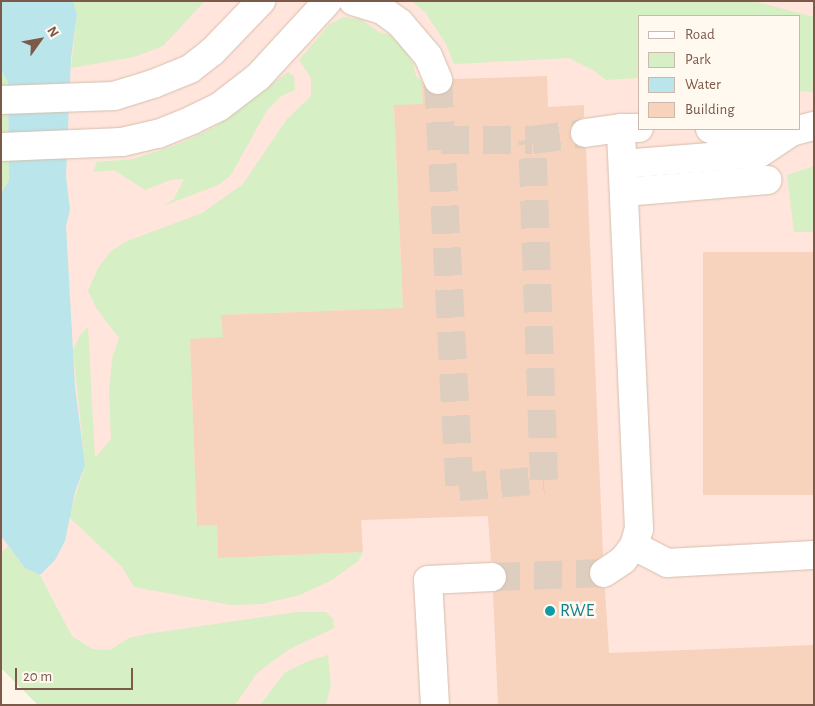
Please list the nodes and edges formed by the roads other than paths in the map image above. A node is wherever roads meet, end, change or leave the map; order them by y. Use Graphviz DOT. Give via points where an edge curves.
graph roads {
  1 [pos="261,1"];
  2 [pos="328,1"];
  3 [pos="354,1"];
  4 [pos="438,80"];
  5 [pos="1,100"];
  6 [pos="814,115"];
  7 [pos="801,123"];
  8 [pos="715,130"];
  9 [pos="769,130"];
  10 [pos="791,130"];
  11 [pos="585,133"];
  12 [pos="626,141"];
  13 [pos="1,147"];
  14 [pos="767,180"];
  15 [pos="624,192"];
  16 [pos="634,546"];
  17 [pos="814,555"];
  18 [pos="604,573"];
  19 [pos="492,578"];
  20 [pos="436,705"];
  1 -- 5 [label="lane" via="212,52 190,69 130,92 74,98"];
  2 -- 13 [label="lane" via="258,77 219,106 158,134 122,142"];
  3 -- 4 [label="lane" via="382,10 400,23 428,56"];
  6 -- 7 [label="lane"];
  8 -- 9 [label="lane" via="742,136"];
  10 -- 12 [label="lane" via="760,153"];
  11 -- 12 [label="lane"];
  12 -- 15 [label="lane"];
  14 -- 15 [label="lane"];
  15 -- 16 [label="lane" via="639,529"];
  16 -- 17 [label="lane" via="668,563"];
  16 -- 18 [label="lane" via="623,560"];
  19 -- 20 [label="lane" via="428,580"];
}
